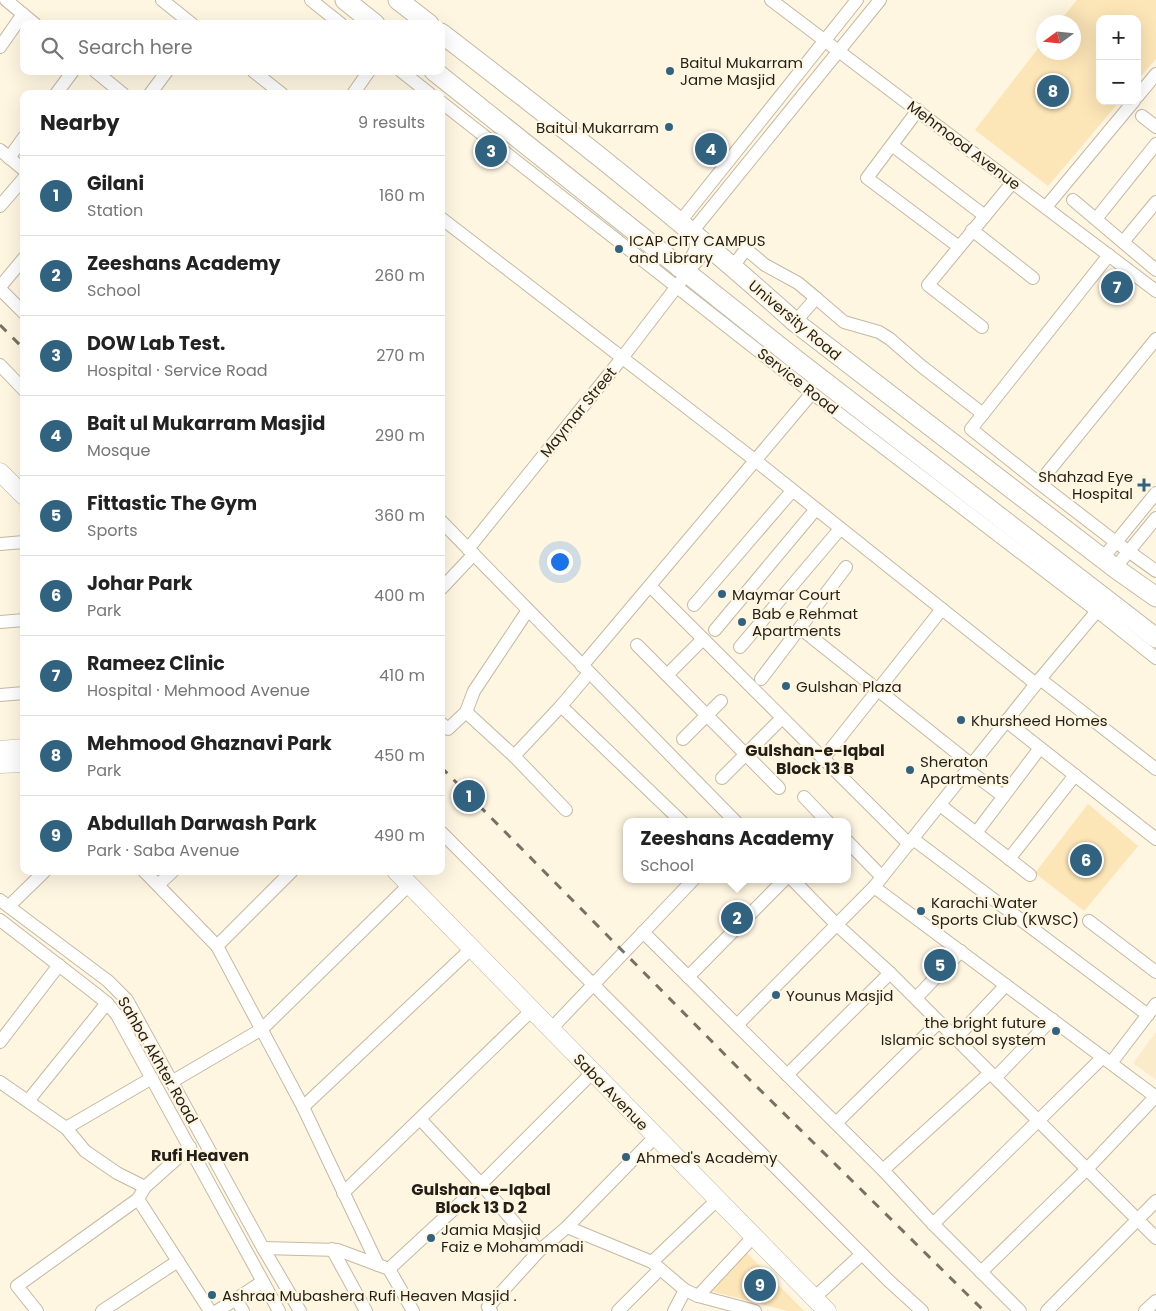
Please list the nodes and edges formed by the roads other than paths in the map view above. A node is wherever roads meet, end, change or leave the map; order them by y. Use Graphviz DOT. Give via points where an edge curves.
graph roads {
  1 [pos="162,0"];
  2 [pos="311,0"];
  3 [pos="345,0"];
  4 [pos="398,0"];
  5 [pos="771,0"];
  6 [pos="857,0"];
  7 [pos="880,0"];
  8 [pos="11,2"];
  9 [pos="23,14"];
  10 [pos="30,20"];
  11 [pos="187,20"];
  12 [pos="336,20"];
  13 [pos="370,20"];
  14 [pos="424,20"];
  15 [pos="445,37"];
  16 [pos="825,40"];
  17 [pos="0,47"];
  18 [pos="840,51"];
  19 [pos="1156,74"];
  20 [pos="70,75"];
  21 [pos="100,75"];
  22 [pos="164,75"];
  23 [pos="258,75"];
  24 [pos="366,75"];
  25 [pos="406,75"];
  26 [pos="439,75"];
  27 [pos="59,90"];
  28 [pos="118,90"];
  29 [pos="153,90"];
  30 [pos="277,90"];
  31 [pos="356,90"];
  32 [pos="425,90"];
  33 [pos="1141,92"];
  34 [pos="445,105"];
  35 [pos="1131,105"];
  36 [pos="918,110"];
  37 [pos="1142,116"];
  38 [pos="1156,127"];
  39 [pos="20,140"];
  40 [pos="1156,144"];
  41 [pos="893,146"];
  42 [pos="4,154"];
  43 [pos="20,167"];
  44 [pos="20,183"];
  45 [pos="1012,183"];
  46 [pos="1073,200"];
  47 [pos="1156,202"];
  48 [pos="0,206"];
  49 [pos="1046,207"];
  50 [pos="985,216"];
  51 [pos="1096,219"];
  52 [pos="445,221"];
  53 [pos="972,230"];
  54 [pos="690,232"];
  55 [pos="1123,242"];
  56 [pos="959,247"];
  57 [pos="1109,255"];
  58 [pos="20,263"];
  59 [pos="726,263"];
  60 [pos="1154,265"];
  61 [pos="686,278"];
  62 [pos="1033,278"];
  63 [pos="0,288"];
  64 [pos="1156,291"];
  65 [pos="816,298"];
  66 [pos="20,309"];
  67 [pos="795,322"];
  68 [pos="982,327"];
  69 [pos="1156,339"];
  70 [pos="622,358"];
  71 [pos="0,365"];
  72 [pos="790,365"];
  73 [pos="20,386"];
  74 [pos="812,393"];
  75 [pos="983,414"];
  76 [pos="995,448"];
  77 [pos="756,461"];
  78 [pos="980,465"];
  79 [pos="0,472"];
  80 [pos="1039,483"];
  81 [pos="20,488"];
  82 [pos="792,491"];
  83 [pos="1156,493"];
  84 [pos="816,509"];
  85 [pos="1156,518"];
  86 [pos="445,525"];
  87 [pos="840,529"];
  88 [pos="20,542"];
  89 [pos="1117,543"];
  90 [pos="0,544"];
  91 [pos="471,551"];
  92 [pos="1129,552"];
  93 [pos="1109,563"];
  94 [pos="846,567"];
  95 [pos="1156,571"];
  96 [pos="445,584"];
  97 [pos="650,586"];
  98 [pos="1156,597"];
  99 [pos="694,605"];
  100 [pos="528,610"];
  101 [pos="942,610"];
  102 [pos="1097,611"];
  103 [pos="20,620"];
  104 [pos="0,622"];
  105 [pos="1126,625"];
  106 [pos="800,628"];
  107 [pos="716,630"];
  108 [pos="1156,638"];
  109 [pos="703,639"];
  110 [pos="638,645"];
  111 [pos="740,647"];
  112 [pos="1156,658"];
  113 [pos="586,669"];
  114 [pos="667,675"];
  115 [pos="761,679"];
  116 [pos="1038,682"];
  117 [pos="878,690"];
  118 [pos="20,693"];
  119 [pos="0,695"];
  120 [pos="721,701"];
  121 [pos="562,706"];
  122 [pos="466,712"];
  123 [pos="707,715"];
  124 [pos="782,718"];
  125 [pos="1006,721"];
  126 [pos="445,727"];
  127 [pos="683,739"];
  128 [pos="20,748"];
  129 [pos="1040,748"];
  130 [pos="0,750"];
  131 [pos="746,754"];
  132 [pos="514,756"];
  133 [pos="823,759"];
  134 [pos="20,763"];
  135 [pos="0,764"];
  136 [pos="970,767"];
  137 [pos="1156,769"];
  138 [pos="1075,775"];
  139 [pos="722,778"];
  140 [pos="779,788"];
  141 [pos="1003,796"];
  142 [pos="804,797"];
  143 [pos="940,805"];
  144 [pos="566,810"];
  145 [pos="678,818"];
  146 [pos="732,818"];
  147 [pos="824,818"];
  148 [pos="976,833"];
  149 [pos="445,836"];
  150 [pos="1156,839"];
  151 [pos="911,841"];
  152 [pos="851,846"];
  153 [pos="1009,858"];
  154 [pos="40,875"];
  155 [pos="148,875"];
  156 [pos="168,875"];
  157 [pos="288,875"];
  158 [pos="400,875"];
  159 [pos="1030,875"];
  160 [pos="878,882"];
  161 [pos="690,883"];
  162 [pos="781,883"];
  163 [pos="796,883"];
  164 [pos="158,885"];
  165 [pos="409,885"];
  166 [pos="4,903"];
  167 [pos="0,920"];
  168 [pos="1089,921"];
  169 [pos="837,925"];
  170 [pos="643,932"];
  171 [pos="217,946"];
  172 [pos="472,948"];
  173 [pos="961,951"];
  174 [pos="59,965"];
  175 [pos="1156,972"];
  176 [pos="890,973"];
  177 [pos="688,977"];
  178 [pos="593,984"];
  179 [pos="1006,984"];
  180 [pos="916,998"];
  181 [pos="107,1003"];
  182 [pos="1156,1004"];
  183 [pos="531,1010"];
  184 [pos="1148,1015"];
  185 [pos="1052,1020"];
  186 [pos="939,1022"];
  187 [pos="737,1025"];
  188 [pos="262,1029"];
  189 [pos="550,1030"];
  190 [pos="956,1038"];
  191 [pos="0,1042"];
  192 [pos="1107,1060"];
  193 [pos="592,1073"];
  194 [pos="787,1075"];
  195 [pos="993,1075"];
  196 [pos="152,1078"];
  197 [pos="0,1082"];
  198 [pos="173,1082"];
  199 [pos="1156,1097"];
  200 [pos="28,1102"];
  201 [pos="303,1107"];
  202 [pos="420,1119"];
  203 [pos="1038,1120"];
  204 [pos="836,1123"];
  205 [pos="66,1128"];
  206 [pos="655,1137"];
  207 [pos="190,1148"];
  208 [pos="1087,1169"];
  209 [pos="883,1170"];
  210 [pos="480,1184"];
  211 [pos="145,1187"];
  212 [pos="343,1193"];
  213 [pos="138,1199"];
  214 [pos="718,1200"];
  215 [pos="1156,1202"];
  216 [pos="1138,1220"];
  217 [pos="933,1224"];
  218 [pos="567,1227"];
  219 [pos="754,1236"];
  220 [pos="1156,1238"];
  221 [pos="263,1248"];
  222 [pos="332,1249"];
  223 [pos="539,1251"];
  224 [pos="862,1254"];
  225 [pos="178,1261"];
  226 [pos="656,1265"];
  227 [pos="383,1267"];
  228 [pos="981,1272"];
  229 [pos="262,1282"];
  230 [pos="685,1290"];
  231 [pos="698,1296"];
  232 [pos="236,1300"];
  233 [pos="1156,1301"];
  234 [pos="823,1308"];
  235 [pos="751,1310"];
  236 [pos="37,1311"];
  237 [pos="102,1311"];
  238 [pos="210,1311"];
  239 [pos="217,1311"];
  240 [pos="243,1311"];
  241 [pos="279,1311"];
  242 [pos="300,1311"];
  243 [pos="366,1311"];
  244 [pos="413,1311"];
  245 [pos="491,1311"];
  246 [pos="618,1311"];
  247 [pos="674,1311"];
  248 [pos="922,1311"];
  249 [pos="1020,1311"];
  250 [pos="1047,1311"];
  251 [pos="1145,1311"];
  1 -- 11 [label="street"];
  2 -- 12 [label="street"];
  3 -- 13 [label="main road"];
  4 -- 14 [label="main road"];
  5 -- 16 [label="street, Mehmood Avenue"];
  6 -- 16 [label="street"];
  7 -- 18 [label="street"];
  8 -- 9 [label="street"];
  9 -- 10 [label="street"];
  9 -- 17 [label="street"];
  15 -- 54 [label="main road, University Road" via="556,122"];
  16 -- 18 [label="street, Mehmood Avenue"];
  16 -- 54 [label="street"];
  18 -- 36 [label="street, Mehmood Avenue"];
  18 -- 54 [label="street"];
  19 -- 33 [label="street"];
  20 -- 27 [label="street"];
  21 -- 28 [label="street"];
  22 -- 29 [label="street"];
  23 -- 30 [label="street"];
  24 -- 31 [label="street"];
  25 -- 32 [label="street"];
  26 -- 61 [label="main road, University Road"];
  34 -- 61 [label="street"];
  35 -- 49 [label="street"];
  36 -- 41 [label="street"];
  36 -- 45 [label="street, Mehmood Avenue"];
  37 -- 38 [label="street"];
  39 -- 42 [label="street"];
  40 -- 51 [label="street"];
  41 -- 50 [label="street"];
  41 -- 56 [label="street" via="867,178"];
  42 -- 43 [label="street"];
  44 -- 48 [label="street"];
  45 -- 49 [label="street, Mehmood Avenue"];
  45 -- 50 [label="street"];
  46 -- 51 [label="street"];
  47 -- 55 [label="street"];
  49 -- 57 [label="street, Mehmood Avenue"];
  50 -- 53 [label="street"];
  51 -- 55 [label="street"];
  52 -- 70 [label="street"];
  53 -- 56 [label="street"];
  53 -- 62 [label="street"];
  54 -- 59 [label="main road, University Road"];
  54 -- 61 [label="main road" via="700,252 688,265"];
  55 -- 60 [label="street"];
  56 -- 68 [label="street" via="928,285"];
  57 -- 64 [label="street, Mehmood Avenue"];
  57 -- 75 [label="street"];
  58 -- 63 [label="street"];
  59 -- 61 [label="main road" via="710,262 700,275"];
  59 -- 65 [label="street" via="746,249"];
  59 -- 67 [label="main road, University Road"];
  61 -- 70 [label="street, Maymar Street"];
  61 -- 72 [label="main road, University Road"];
  63 -- 66 [label="street"];
  65 -- 67 [label="street"];
  65 -- 75 [label="street" via="844,322 879,332 890,339"];
  67 -- 78 [label="main road, University Road"];
  69 -- 80 [label="street"];
  70 -- 77 [label="street"];
  70 -- 91 [label="street, Maymar Street"];
  71 -- 73 [label="street"];
  72 -- 74 [label="street, Service Road"];
  72 -- 105 [label="main road, University Road"];
  74 -- 77 [label="street"];
  74 -- 102 [label="street, Service Road"];
  75 -- 76 [label="street" via="971,428"];
  76 -- 78 [label="street"];
  76 -- 80 [label="street"];
  77 -- 82 [label="street"];
  77 -- 97 [label="street"];
  78 -- 93 [label="main road, University Road"];
  79 -- 81 [label="main road"];
  80 -- 89 [label="street"];
  82 -- 84 [label="street"];
  82 -- 99 [label="street"];
  83 -- 89 [label="street"];
  84 -- 87 [label="street"];
  84 -- 107 [label="street"];
  85 -- 92 [label="street"];
  86 -- 91 [label="street"];
  87 -- 101 [label="street"];
  87 -- 111 [label="street"];
  88 -- 90 [label="street"];
  89 -- 92 [label="street"];
  89 -- 93 [label="street"];
  91 -- 96 [label="street, Maymar Street"];
  91 -- 100 [label="street"];
  92 -- 93 [label="street"];
  92 -- 95 [label="street"];
  93 -- 98 [label="main road, University Road"];
  94 -- 106 [label="street"];
  97 -- 109 [label="street"];
  97 -- 113 [label="street"];
  100 -- 113 [label="street"];
  100 -- 122 [label="street" via="474,691"];
  101 -- 116 [label="street"];
  101 -- 117 [label="street"];
  102 -- 105 [label="street, Service Road"];
  102 -- 116 [label="street"];
  103 -- 104 [label="street"];
  105 -- 108 [label="main road, University Road"];
  105 -- 112 [label="street, Service Road"];
  106 -- 115 [label="street"];
  106 -- 117 [label="street"];
  109 -- 114 [label="street"];
  109 -- 124 [label="street"];
  110 -- 114 [label="street"];
  113 -- 121 [label="street"];
  113 -- 146 [label="street"];
  114 -- 123 [label="street"];
  116 -- 125 [label="street"];
  116 -- 137 [label="street"];
  117 -- 133 [label="street"];
  117 -- 136 [label="street"];
  118 -- 119 [label="street"];
  120 -- 123 [label="street"];
  121 -- 132 [label="street"];
  121 -- 145 [label="street"];
  122 -- 126 [label="street" via="448,730"];
  122 -- 132 [label="street"];
  123 -- 127 [label="street"];
  123 -- 131 [label="street"];
  124 -- 131 [label="street"];
  124 -- 133 [label="street"];
  125 -- 129 [label="street"];
  125 -- 136 [label="street"];
  128 -- 130 [label="main road"];
  129 -- 138 [label="street"];
  129 -- 141 [label="street"];
  131 -- 139 [label="street"];
  131 -- 140 [label="street"];
  132 -- 144 [label="street"];
  133 -- 151 [label="street"];
  134 -- 135 [label="main road"];
  136 -- 141 [label="street"];
  136 -- 143 [label="street"];
  138 -- 150 [label="street"];
  138 -- 153 [label="street"];
  141 -- 148 [label="street"];
  142 -- 147 [label="street"];
  143 -- 148 [label="street"];
  143 -- 151 [label="street"];
  148 -- 153 [label="street"];
  149 -- 178 [label="street"];
  151 -- 160 [label="street"];
  151 -- 184 [label="street"];
  152 -- 160 [label="street"];
  153 -- 159 [label="street"];
  154 -- 166 [label="street"];
  155 -- 164 [label="street"];
  156 -- 164 [label="street"];
  157 -- 171 [label="street"];
  158 -- 165 [label="main road, Saba Avenue"];
  160 -- 169 [label="street"];
  160 -- 173 [label="street"];
  161 -- 170 [label="street"];
  162 -- 177 [label="street"];
  163 -- 169 [label="street"];
  164 -- 171 [label="street"];
  165 -- 172 [label="main road, Saba Avenue"];
  165 -- 188 [label="street"];
  166 -- 198 [label="street, Sahba Akhter Road" via="108,981 127,1000"];
  167 -- 174 [label="street, Sahba Akhter Road"];
  168 -- 175 [label="street"];
  169 -- 176 [label="street"];
  169 -- 187 [label="street"];
  170 -- 177 [label="street"];
  170 -- 178 [label="street"];
  171 -- 188 [label="street"];
  172 -- 183 [label="main road, Saba Avenue"];
  172 -- 201 [label="street"];
  173 -- 179 [label="street"];
  173 -- 180 [label="street"];
  174 -- 181 [label="street, Sahba Akhter Road"];
  174 -- 191 [label="street"];
  176 -- 180 [label="street"];
  176 -- 194 [label="street"];
  177 -- 187 [label="street"];
  178 -- 189 [label="street"];
  178 -- 224 [label="street"];
  179 -- 185 [label="street"];
  179 -- 190 [label="street"];
  180 -- 186 [label="street"];
  181 -- 196 [label="street, Sahba Akhter Road"];
  181 -- 200 [label="street"];
  182 -- 184 [label="street"];
  183 -- 189 [label="main road, Saba Avenue"];
  183 -- 202 [label="street"];
  184 -- 192 [label="street"];
  185 -- 192 [label="street"];
  185 -- 195 [label="street"];
  186 -- 190 [label="street"];
  186 -- 204 [label="street"];
  187 -- 194 [label="street"];
  188 -- 198 [label="street"];
  188 -- 201 [label="street"];
  189 -- 193 [label="main road, Saba Avenue"];
  190 -- 195 [label="street"];
  192 -- 199 [label="street"];
  192 -- 203 [label="street"];
  193 -- 206 [label="main road, Saba Avenue"];
  193 -- 210 [label="street"];
  194 -- 204 [label="street"];
  195 -- 203 [label="street"];
  195 -- 209 [label="street"];
  196 -- 205 [label="street"];
  196 -- 207 [label="street, Sahba Akhter Road"];
  197 -- 200 [label="street"];
  198 -- 221 [label="street, Sahba Akhter Road"];
  199 -- 208 [label="street"];
  200 -- 205 [label="street"];
  201 -- 212 [label="street"];
  202 -- 210 [label="street"];
  202 -- 212 [label="street"];
  203 -- 208 [label="street"];
  203 -- 217 [label="street"];
  204 -- 209 [label="street"];
  205 -- 211 [label="street" via="85,1152"];
  206 -- 214 [label="main road, Saba Avenue"];
  206 -- 218 [label="street"];
  207 -- 211 [label="street"];
  207 -- 229 [label="street, Sahba Akhter Road"];
  208 -- 216 [label="street"];
  208 -- 228 [label="street"];
  209 -- 217 [label="street"];
  210 -- 223 [label="street"];
  210 -- 227 [label="street"];
  211 -- 213 [label="street"];
  212 -- 227 [label="street"];
  213 -- 225 [label="street"];
  213 -- 236 [label="street" via="17,1286"];
  214 -- 219 [label="main road, Saba Avenue"];
  214 -- 226 [label="street"];
  215 -- 216 [label="street"];
  216 -- 220 [label="street"];
  216 -- 250 [label="street"];
  217 -- 228 [label="street"];
  218 -- 223 [label="street"];
  218 -- 226 [label="street"];
  219 -- 231 [label="street"];
  219 -- 234 [label="main road, Saba Avenue"];
  221 -- 222 [label="street"];
  221 -- 242 [label="street, Sahba Akhter Road"];
  222 -- 227 [label="street"];
  222 -- 243 [label="street"];
  223 -- 245 [label="street" via="488,1307"];
  224 -- 234 [label="street"];
  224 -- 248 [label="street"];
  225 -- 237 [label="street"];
  225 -- 238 [label="street"];
  226 -- 230 [label="street"];
  226 -- 246 [label="street"];
  227 -- 244 [label="street"];
  228 -- 249 [label="street"];
  229 -- 232 [label="street"];
  229 -- 241 [label="street, Sahba Akhter Road"];
  230 -- 231 [label="street"];
  230 -- 247 [label="street"];
  231 -- 235 [label="street"];
  232 -- 239 [label="street"];
  232 -- 240 [label="street"];
  233 -- 251 [label="street"];
}
